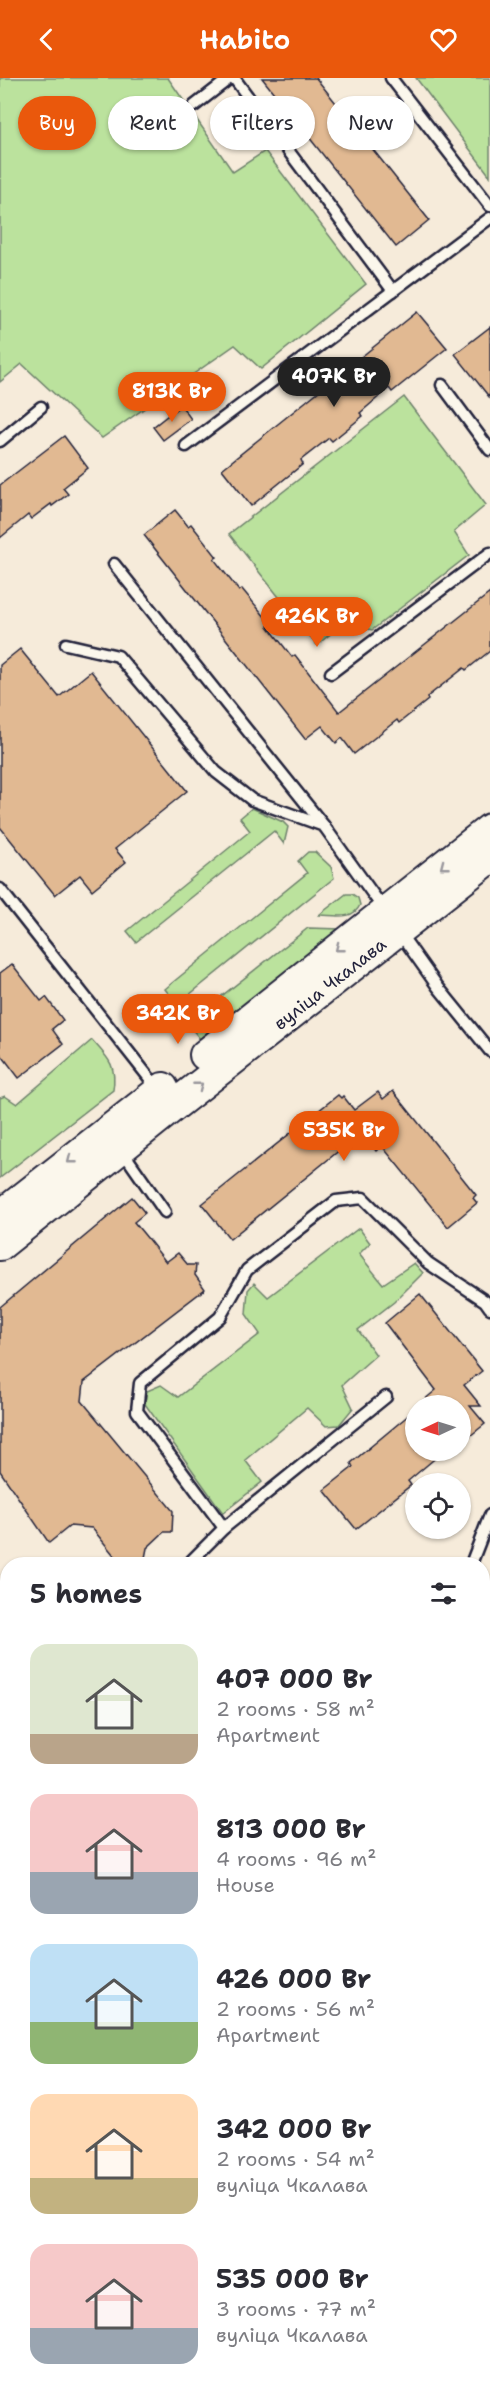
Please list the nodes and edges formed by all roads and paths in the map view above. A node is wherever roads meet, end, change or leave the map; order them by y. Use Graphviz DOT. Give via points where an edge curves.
graph roads {
  1 [pos="232,78"];
  2 [pos="391,78"];
  3 [pos="198,104"];
  4 [pos="490,206"];
  5 [pos="490,218"];
  6 [pos="393,291"];
  7 [pos="442,385"];
  8 [pos="41,407"];
  9 [pos="0,441"];
  10 [pos="186,446"];
  11 [pos="490,450"];
  12 [pos="490,553"];
  13 [pos="114,564"];
  14 [pos="66,644"];
  15 [pos="331,673"];
  16 [pos="324,826"];
  17 [pos="490,829"];
  18 [pos="490,858"];
  19 [pos="0,889"];
  20 [pos="392,921"];
  21 [pos="490,1051"];
  22 [pos="165,1100"];
  23 [pos="114,1140"];
  24 [pos="165,1212"];
  25 [pos="0,1216"];
  26 [pos="0,1245"];
  27 [pos="490,1308"];
  28 [pos="386,1397"];
  29 [pos="490,1515"];
  30 [pos="224,1528"];
  31 [pos="195,1557"];
  32 [pos="474,1557"];
  1 -- 3 [label="lane"];
  1 -- 6 [label="lane"];
  2 -- 4 [label="lane"];
  5 -- 6 [label="lane"];
  6 -- 10 [label="lane"];
  7 -- 11 [label="lane"];
  8 -- 9 [label="lane"];
  12 -- 15 [label="lane"];
  13 -- 16 [label="lane"];
  14 -- 16 [label="lane" via="117,656 216,772 252,800"];
  16 -- 20 [label="lane"];
  17 -- 20 [label="main road, вуліца Чкалава, one-way"];
  18 -- 20 [label="main road, вуліца Чкалава"];
  19 -- 22 [label="lane"];
  20 -- 21 [label="lane"];
  20 -- 22 [label="main road, вуліца Чкалава"];
  22 -- 23 [label="main road, вуліца Чкалава"];
  23 -- 24 [label="lane"];
  23 -- 25 [label="main road, вуліца Чкалава, one-way"];
  23 -- 26 [label="main road, вуліца Чкалава"];
  27 -- 30 [label="lane" via="428,1263 363,1198 336,1202 247,1270 220,1317 140,1383 137,1411"];
  28 -- 30 [label="lane"];
  29 -- 32 [label="lane"];
  30 -- 31 [label="lane"];
}
